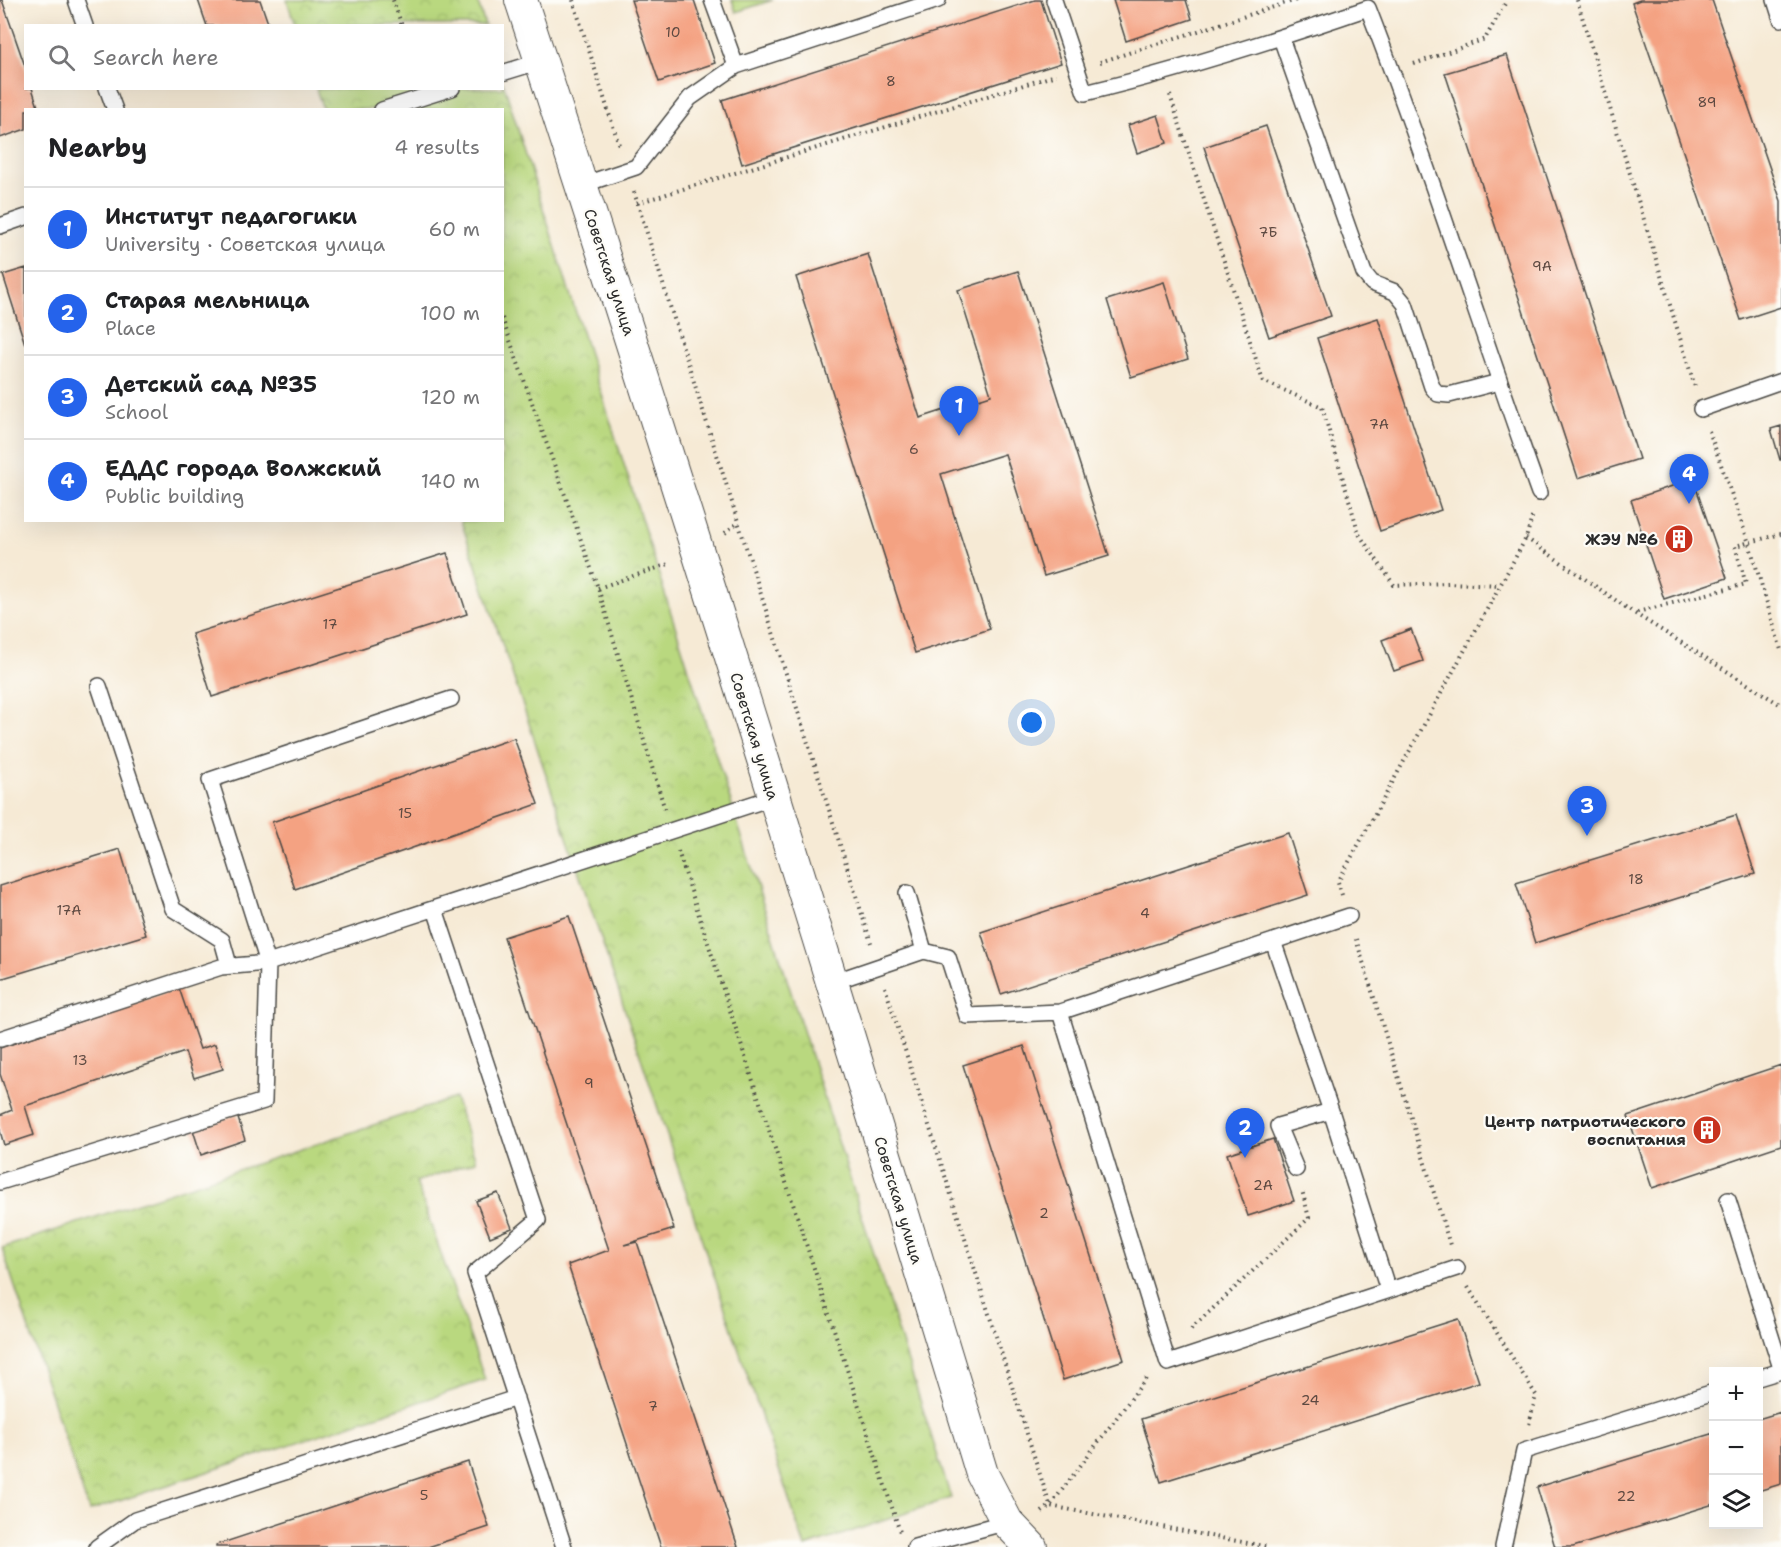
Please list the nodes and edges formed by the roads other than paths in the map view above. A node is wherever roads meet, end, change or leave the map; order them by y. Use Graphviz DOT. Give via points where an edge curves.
graph roads {
  1 [pos="76,0"];
  2 [pos="521,0"];
  3 [pos="712,0"];
  4 [pos="938,0"];
  5 [pos="1054,0"];
  6 [pos="1775,0"];
  7 [pos="1781,19"];
  8 [pos="84,24"];
  9 [pos="1281,38"];
  10 [pos="541,61"];
  11 [pos="736,66"];
  12 [pos="504,72"];
  13 [pos="108,90"];
  14 [pos="446,90"];
  15 [pos="114,108"];
  16 [pos="388,108"];
  17 [pos="582,185"];
  18 [pos="24,218"];
  19 [pos="0,226"];
  20 [pos="1781,381"];
  21 [pos="1499,382"];
  22 [pos="1701,409"];
  23 [pos="1539,493"];
  24 [pos="99,686"];
  25 [pos="451,699"];
  26 [pos="774,797"];
  27 [pos="907,893"];
  28 [pos="435,909"];
  29 [pos="1349,916"];
  30 [pos="1273,941"];
  31 [pos="924,951"];
  32 [pos="268,963"];
  33 [pos="229,965"];
  34 [pos="833,982"];
  35 [pos="1060,1012"];
  36 [pos="0,1040"];
  37 [pos="1331,1111"];
  38 [pos="1296,1169"];
  39 [pos="0,1182"];
  40 [pos="1728,1200"];
  41 [pos="1457,1268"];
  42 [pos="1388,1290"];
  43 [pos="1781,1370"];
  44 [pos="1763,1376"];
  45 [pos="1709,1393"];
  46 [pos="516,1398"];
  47 [pos="1007,1522"];
  48 [pos="97,1547"];
  49 [pos="564,1547"];
  50 [pos="915,1547"];
  51 [pos="1030,1547"];
  52 [pos="1503,1547"];
  1 -- 8 [label="lane"];
  2 -- 10 [label="street, Советская улица"];
  3 -- 11 [label="lane"];
  4 -- 11 [label="lane"];
  5 -- 9 [label="lane" via="1085,93"];
  6 -- 7 [label="lane"];
  9 -- 21 [label="lane" via="1364,273 1372,283 1395,292 1405,304 1432,387 1438,394 1449,395"];
  9 -- 21 [label="lane" via="1368,8"];
  10 -- 12 [label="lane"];
  10 -- 17 [label="street, Советская улица"];
  11 -- 17 [label="lane" via="690,98 636,166"];
  13 -- 15 [label="lane"];
  14 -- 16 [label="lane"];
  17 -- 26 [label="street, Советская улица"];
  18 -- 19 [label="lane"];
  20 -- 22 [label="lane"];
  21 -- 23 [label="lane"];
  24 -- 33 [label="lane" via="172,909 222,940"];
  25 -- 32 [label="lane" via="210,780"];
  26 -- 28 [label="lane"];
  26 -- 34 [label="street, Советская улица"];
  27 -- 31 [label="lane"];
  28 -- 32 [label="lane"];
  28 -- 46 [label="lane" via="538,1220 475,1273"];
  29 -- 30 [label="lane"];
  30 -- 35 [label="lane"];
  30 -- 37 [label="lane"];
  31 -- 34 [label="lane"];
  31 -- 35 [label="lane" via="948,957 967,1016"];
  32 -- 33 [label="lane"];
  32 -- 39 [label="lane" via="264,1101"];
  33 -- 36 [label="lane"];
  34 -- 47 [label="street, Советская улица" via="982,1474"];
  35 -- 42 [label="lane" via="1168,1363"];
  37 -- 38 [label="lane" via="1278,1126"];
  37 -- 42 [label="lane"];
  40 -- 43 [label="lane"];
  41 -- 42 [label="lane"];
  43 -- 44 [label="lane"];
  45 -- 52 [label="lane" via="1524,1451"];
  46 -- 48 [label="lane" via="135,1520"];
  46 -- 49 [label="lane"];
  47 -- 50 [label="lane"];
  47 -- 51 [label="street, Советская улица"];
}
